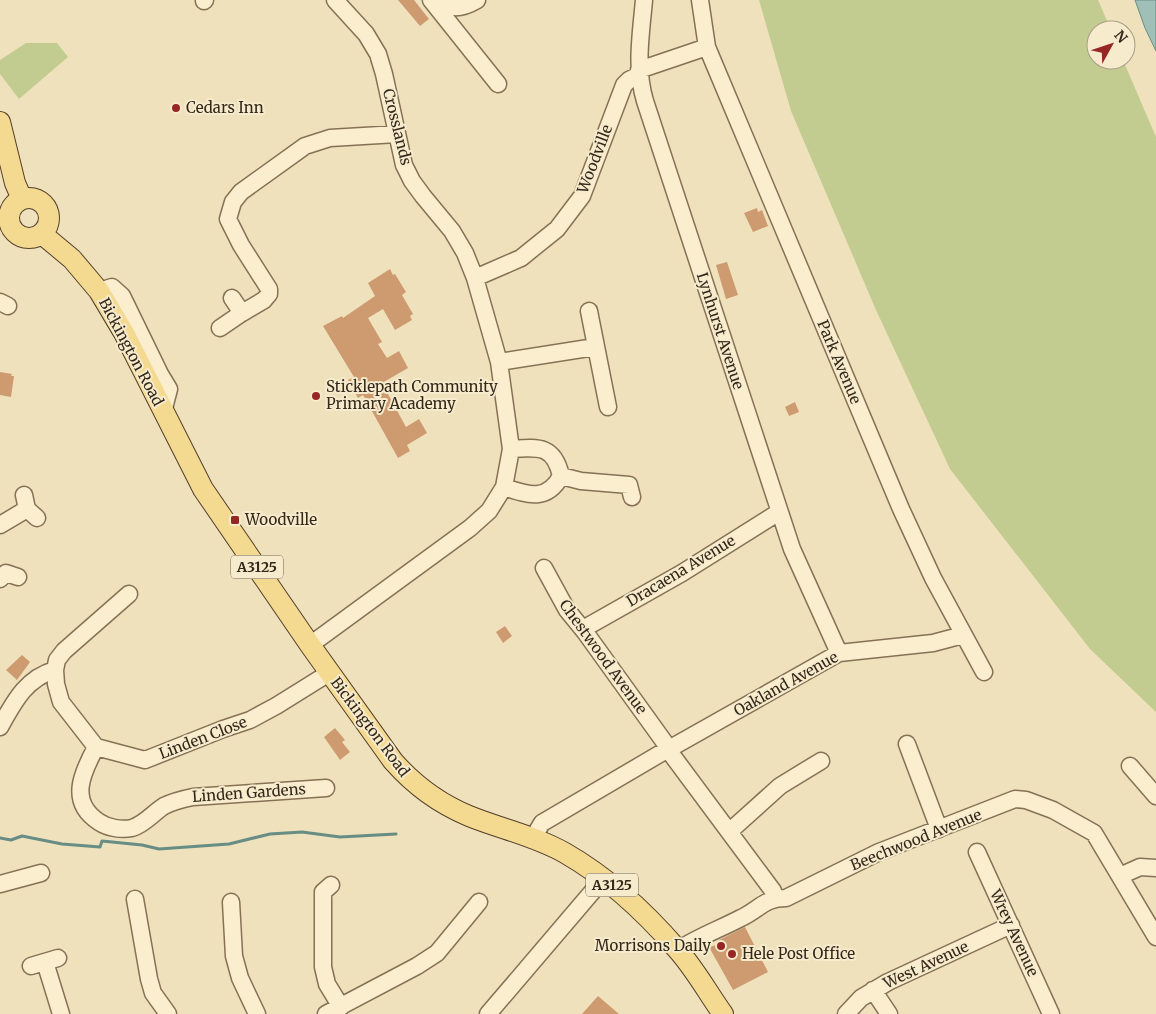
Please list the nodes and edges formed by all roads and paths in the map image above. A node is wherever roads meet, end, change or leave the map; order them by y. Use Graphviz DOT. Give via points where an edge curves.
graph roads {
  1 [pos="431,0"];
  2 [pos="434,0"];
  3 [pos="477,0"];
  4 [pos="644,0"];
  5 [pos="700,0"];
  6 [pos="336,1"];
  7 [pos="707,46"];
  8 [pos="639,73"];
  9 [pos="498,84"];
  10 [pos="645,101"];
  11 [pos="615,108"];
  12 [pos="0,122"];
  13 [pos="397,134"];
  14 [pos="22,199"];
  15 [pos="6,232"];
  16 [pos="42,234"];
  17 [pos="475,278"];
  18 [pos="232,298"];
  19 [pos="589,310"];
  20 [pos="242,313"];
  21 [pos="220,328"];
  22 [pos="595,347"];
  23 [pos="499,362"];
  24 [pos="608,406"];
  25 [pos="511,449"];
  26 [pos="561,476"];
  27 [pos="504,486"];
  28 [pos="632,496"];
  29 [pos="29,508"];
  30 [pos="779,512"];
  31 [pos="0,525"];
  32 [pos="544,568"];
  33 [pos="129,594"];
  34 [pos="585,632"];
  35 [pos="963,635"];
  36 [pos="310,645"];
  37 [pos="839,653"];
  38 [pos="55,670"];
  39 [pos="984,672"];
  40 [pos="330,673"];
  41 [pos="0,727"];
  42 [pos="907,744"];
  43 [pos="96,747"];
  44 [pos="669,749"];
  45 [pos="821,761"];
  46 [pos="1130,766"];
  47 [pos="318,794"];
  48 [pos="1156,796"];
  49 [pos="939,829"];
  50 [pos="730,831"];
  51 [pos="533,838"];
  52 [pos="977,852"];
  53 [pos="1156,868"];
  54 [pos="41,873"];
  55 [pos="1120,876"];
  56 [pos="604,878"];
  57 [pos="0,884"];
  58 [pos="323,887"];
  59 [pos="780,898"];
  60 [pos="135,899"];
  61 [pos="230,899"];
  62 [pos="470,905"];
  63 [pos="1011,925"];
  64 [pos="1156,937"];
  65 [pos="678,950"];
  66 [pos="45,962"];
  67 [pos="873,990"];
  68 [pos="333,1010"];
  69 [pos="61,1014"];
  70 [pos="168,1014"];
  71 [pos="257,1014"];
  72 [pos="488,1014"];
  73 [pos="724,1014"];
  74 [pos="846,1014"];
  75 [pos="889,1014"];
  76 [pos="1051,1014"];
  1 -- 9 [label="street"];
  2 -- 3 [label="street" via="448,8 467,6"];
  4 -- 8 [label="street, Lynhurst Avenue"];
  5 -- 7 [label="street, Park Avenue"];
  6 -- 13 [label="street, Crosslands" via="366,34 378,54"];
  7 -- 8 [label="street"];
  7 -- 35 [label="street, Park Avenue" via="901,509"];
  8 -- 10 [label="street, Lynhurst Avenue"];
  8 -- 11 [label="street, Woodville" via="624,85"];
  10 -- 11 [label="street, Woodville"];
  10 -- 30 [label="street, Lynhurst Avenue"];
  11 -- 17 [label="street, Woodville" via="582,196 556,230 521,258"];
  12 -- 14 [label="main road"];
  13 -- 17 [label="street, Crosslands" via="404,165 412,181 452,231"];
  13 -- 20 [label="street" via="330,138 305,146 241,192 233,202 228,219 268,289 264,300"];
  14 -- 15 [label="main road" via="15,203 9,214"];
  14 -- 16 [label="main road" via="30,197 46,205 50,220"];
  15 -- 16 [label="main road" via="25,238 37,238"];
  16 -- 36 [label="main road, Bickington Road / A3125" via="72,258 99,291 124,333 203,488"];
  17 -- 23 [label="street"];
  18 -- 20 [label="street"];
  19 -- 22 [label="street"];
  20 -- 21 [label="street"];
  22 -- 23 [label="street"];
  22 -- 24 [label="street"];
  23 -- 25 [label="street"];
  25 -- 26 [label="street" via="544,450 554,456"];
  25 -- 27 [label="street"];
  26 -- 27 [label="street" via="550,491 540,495"];
  26 -- 28 [label="street" via="629,485"];
  27 -- 36 [label="street" via="489,511 470,528"];
  29 -- 31 [label="street"];
  30 -- 34 [label="street, Dracaena Avenue" via="590,625"];
  30 -- 37 [label="street, Lynhurst Avenue" via="792,549"];
  32 -- 34 [label="street, Chestwood Avenue" via="567,610"];
  33 -- 38 [label="street" via="64,651"];
  34 -- 44 [label="street, Chestwood Avenue"];
  35 -- 37 [label="street, Oakland Avenue" via="932,643"];
  35 -- 39 [label="street, Park Avenue"];
  36 -- 40 [label="main road, Bickington Road / A3125"];
  37 -- 44 [label="street, Oakland Avenue"];
  38 -- 41 [label="street" via="41,674 29,684"];
  38 -- 43 [label="street" via="62,702"];
  40 -- 43 [label="street, Linden Close" via="250,720 145,760"];
  40 -- 51 [label="main road, Bickington Road / A3125" via="393,761 412,781 444,804 468,816"];
  42 -- 49 [label="street"];
  43 -- 47 [label="street, Linden Gardens" via="84,772 80,792 82,804 90,816 114,828 134,827 163,807 193,797"];
  44 -- 50 [label="street, Chestwood Avenue"];
  44 -- 51 [label="street, Oakland Avenue" via="542,823"];
  45 -- 50 [label="street" via="780,786"];
  46 -- 48 [label="street"];
  49 -- 55 [label="street, Beechwood Avenue" via="1015,799 1026,800 1053,810 1094,833"];
  49 -- 59 [label="street, Beechwood Avenue" via="879,852"];
  50 -- 59 [label="street, Chestwood Avenue"];
  51 -- 56 [label="main road, Bickington Road / A3125"];
  52 -- 63 [label="street, Wrey Avenue"];
  53 -- 55 [label="street" via="1140,867"];
  54 -- 57 [label="street"];
  55 -- 64 [label="street"];
  56 -- 65 [label="main road, Bickington Road / A3125"];
  56 -- 72 [label="street"];
  58 -- 68 [label="street" via="323,967"];
  59 -- 65 [label="street, Beechwood Avenue" via="694,939"];
  60 -- 70 [label="street" via="153,993"];
  61 -- 71 [label="street" via="234,956 240,978"];
  62 -- 68 [label="street" via="437,953"];
  63 -- 67 [label="street, West Avenue"];
  63 -- 76 [label="street, Wrey Avenue"];
  65 -- 73 [label="main road, Bickington Road / A3125"];
  66 -- 69 [label="street"];
  67 -- 74 [label="street, West Avenue"];
  67 -- 75 [label="street"];
}
